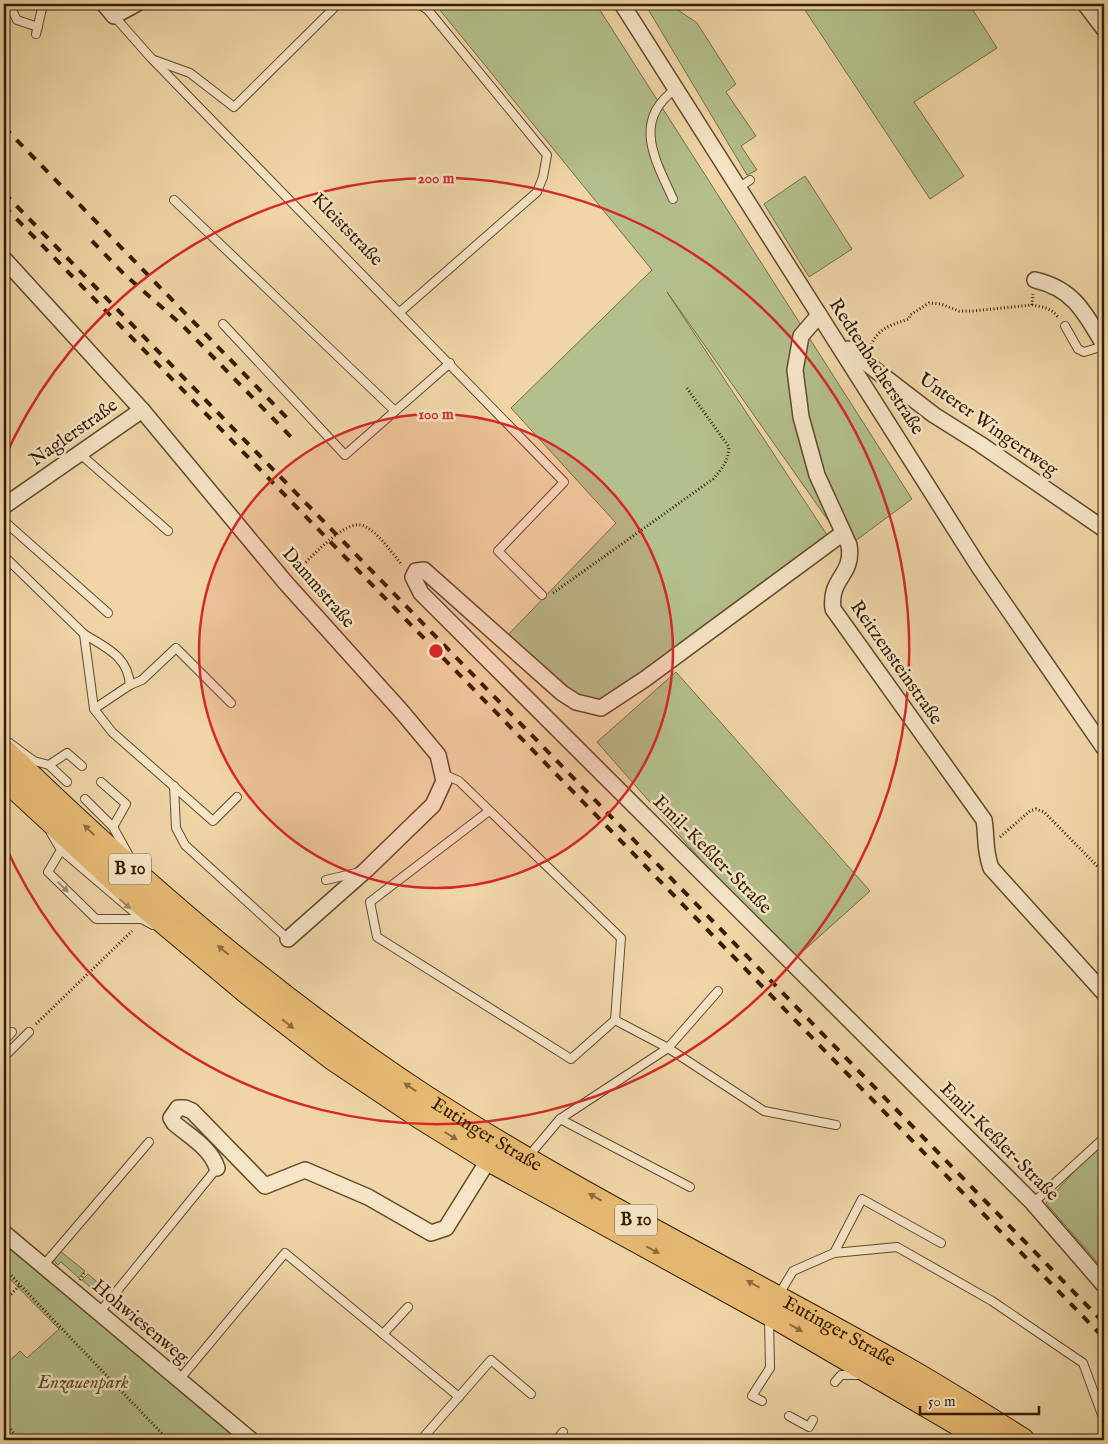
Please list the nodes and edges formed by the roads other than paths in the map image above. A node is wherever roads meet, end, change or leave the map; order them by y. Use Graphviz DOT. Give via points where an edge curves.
graph roads {
  1 [pos="9,4"];
  2 [pos="43,4"];
  3 [pos="104,4"];
  4 [pos="136,4"];
  5 [pos="338,4"];
  6 [pos="419,4"];
  7 [pos="622,4"];
  8 [pos="1085,4"];
  9 [pos="114,16"];
  10 [pos="1104,28"];
  11 [pos="152,60"];
  12 [pos="677,88"];
  13 [pos="673,199"];
  14 [pos="174,200"];
  15 [pos="4,259"];
  16 [pos="1035,280"];
  17 [pos="400,312"];
  18 [pos="819,315"];
  19 [pos="223,324"];
  20 [pos="1065,326"];
  21 [pos="830,330"];
  22 [pos="1104,346"];
  23 [pos="450,363"];
  24 [pos="142,410"];
  25 [pos="395,411"];
  26 [pos="79,453"];
  27 [pos="4,506"];
  28 [pos="4,521"];
  29 [pos="1104,529"];
  30 [pos="168,532"];
  31 [pos="843,533"];
  32 [pos="4,556"];
  33 [pos="542,595"];
  34 [pos="108,613"];
  35 [pos="84,634"];
  36 [pos="130,684"];
  37 [pos="231,702"];
  38 [pos="94,709"];
  39 [pos="4,740"];
  40 [pos="1104,748"];
  41 [pos="4,751"];
  42 [pos="49,765"];
  43 [pos="82,766"];
  44 [pos="443,774"];
  45 [pos="4,777"];
  46 [pos="67,782"];
  47 [pos="101,782"];
  48 [pos="174,786"];
  49 [pos="237,797"];
  50 [pos="85,799"];
  51 [pos="33,804"];
  52 [pos="489,811"];
  53 [pos="113,827"];
  54 [pos="61,850"];
  55 [pos="366,870"];
  56 [pos="141,880"];
  57 [pos="326,880"];
  58 [pos="142,919"];
  59 [pos="288,938"];
  60 [pos="199,952"];
  61 [pos="718,991"];
  62 [pos="1104,993"];
  63 [pos="615,1020"];
  64 [pos="12,1032"];
  65 [pos="29,1032"];
  66 [pos="4,1041"];
  67 [pos="668,1048"];
  68 [pos="4,1057"];
  69 [pos="560,1119"];
  70 [pos="836,1125"];
  71 [pos="1104,1138"];
  72 [pos="149,1142"];
  73 [pos="489,1159"];
  74 [pos="527,1159"];
  75 [pos="217,1168"];
  76 [pos="690,1187"];
  77 [pos="1032,1203"];
  78 [pos="7,1234"];
  79 [pos="941,1243"];
  80 [pos="834,1253"];
  81 [pos="42,1266"];
  82 [pos="1104,1286"];
  83 [pos="773,1305"];
  84 [pos="408,1307"];
  85 [pos="99,1313"];
  86 [pos="383,1334"];
  87 [pos="770,1368"];
  88 [pos="778,1373"];
  89 [pos="880,1376"];
  90 [pos="179,1380"];
  91 [pos="835,1382"];
  92 [pos="532,1394"];
  93 [pos="459,1397"];
  94 [pos="762,1401"];
  95 [pos="789,1416"];
  96 [pos="813,1420"];
  97 [pos="1104,1420"];
  98 [pos="563,1432"];
  99 [pos="251,1440"];
  100 [pos="421,1440"];
  101 [pos="556,1440"];
  102 [pos="987,1440"];
  103 [pos="1022,1440"];
  1 -- 2 [label="lane" via="17,20 37,31"];
  3 -- 9 [label="street, Kleiststraße"];
  4 -- 9 [label="street"];
  5 -- 11 [label="lane" via="234,107 190,74"];
  6 -- 17 [label="lane" via="428,10 547,155 537,192"];
  7 -- 12 [label="street, Redtenbacherstraße"];
  8 -- 10 [label="street"];
  9 -- 11 [label="lane, Kleiststraße"];
  11 -- 17 [label="lane, Kleiststraße"];
  12 -- 13 [label="lane" via="658,104 652,118 650,137 658,167"];
  12 -- 18 [label="street, Redtenbacherstraße" via="745,184 807,286"];
  14 -- 25 [label="lane"];
  15 -- 24 [label="street, Dammstraße"];
  16 -- 22 [label="street" via="1054,284 1070,297 1087,316"];
  17 -- 23 [label="lane, Kleiststraße"];
  18 -- 21 [label="street, Redtenbacherstraße"];
  18 -- 31 [label="street, Reitzensteinstraße" via="801,336 795,370 801,417 817,475"];
  19 -- 25 [label="lane" via="344,455"];
  20 -- 22 [label="lane" via="1078,349 1084,352"];
  21 -- 29 [label="street, Unterer Wingertweg" via="846,348 934,415"];
  21 -- 40 [label="street, Redtenbacherstraße" via="979,567"];
  23 -- 25 [label="lane"];
  23 -- 33 [label="lane, Kleiststraße" via="564,482 498,551"];
  24 -- 26 [label="street, Naglerstraße"];
  24 -- 44 [label="street, Dammstraße" via="285,582 430,744 438,756"];
  26 -- 27 [label="street, Naglerstraße"];
  26 -- 30 [label="lane"];
  28 -- 34 [label="lane"];
  31 -- 62 [label="street, Reitzensteinstraße" via="851,556 846,572 831,595 833,609 984,820 985,850 991,868"];
  31 -- 77 [label="street, Emil-Keßler-Straße" via="601,708 576,702 562,693 424,570 416,571 412,577 421,593 975,1140"];
  32 -- 35 [label="lane"];
  35 -- 36 [label="lane" via="121,658 129,671"];
  35 -- 38 [label="lane"];
  36 -- 37 [label="lane" via="142,680 176,648"];
  36 -- 38 [label="lane"];
  38 -- 48 [label="lane" via="112,732"];
  39 -- 42 [label="lane" via="34,762"];
  56 -- 41 [label="main road, Eutinger Straße / B 10, one-way"];
  42 -- 43 [label="lane" via="67,753"];
  42 -- 46 [label="lane"];
  44 -- 52 [label="lane" via="459,781"];
  44 -- 55 [label="street" via="441,790 434,805"];
  45 -- 51 [label="main road, Eutinger Straße / B 10"];
  47 -- 53 [label="lane" via="126,804"];
  48 -- 49 [label="lane" via="213,822"];
  48 -- 59 [label="lane" via="176,828 186,845"];
  50 -- 53 [label="lane"];
  51 -- 54 [label="lane"];
  51 -- 60 [label="main road, Eutinger Straße / B 10"];
  52 -- 63 [label="lane" via="621,938"];
  52 -- 63 [label="lane" via="370,902 377,937 571,1059"];
  53 -- 56 [label="lane"];
  54 -- 58 [label="lane, one-way"];
  54 -- 58 [label="lane, one-way" via="48,872 96,919"];
  55 -- 57 [label="lane"];
  55 -- 59 [label="street" via="316,917"];
  74 -- 56 [label="main road, Eutinger Straße / B 10, one-way" via="340,1040 261,981"];
  58 -- 60 [label="lane"];
  60 -- 73 [label="main road, Eutinger Straße / B 10, one-way" via="333,1058"];
  61 -- 67 [label="lane"];
  63 -- 67 [label="lane"];
  64 -- 66 [label="lane"];
  65 -- 68 [label="lane"];
  67 -- 69 [label="lane"];
  67 -- 70 [label="lane" via="764,1111"];
  69 -- 74 [label="lane"];
  69 -- 76 [label="lane"];
  71 -- 77 [label="lane"];
  72 -- 81 [label="lane"];
  73 -- 75 [label="street" via="446,1228 431,1233 368,1197 305,1170 265,1186 192,1111 178,1108 171,1118 174,1123 205,1148"];
  73 -- 83 [label="main road, Eutinger Straße / B 10, one-way"];
  83 -- 74 [label="main road, Eutinger Straße / B 10, one-way"];
  75 -- 85 [label="lane"];
  77 -- 82 [label="street, Emil-Keßler-Straße"];
  78 -- 81 [label="street, Hohwiesenweg"];
  79 -- 80 [label="lane" via="862,1198"];
  80 -- 83 [label="lane" via="793,1271"];
  80 -- 97 [label="lane" via="897,1247 992,1300 1083,1362"];
  81 -- 85 [label="street, Hohwiesenweg"];
  83 -- 87 [label="lane"];
  83 -- 89 [label="main road, Eutinger Straße / B 10, one-way"];
  83 -- 103 [label="main road, Eutinger Straße / B 10" via="909,1370"];
  84 -- 86 [label="lane"];
  85 -- 90 [label="street, Hohwiesenweg"];
  86 -- 90 [label="lane" via="285,1253"];
  86 -- 93 [label="lane"];
  87 -- 88 [label="lane"];
  87 -- 94 [label="lane" via="752,1396"];
  89 -- 91 [label="lane" via="842,1375"];
  89 -- 102 [label="main road, Eutinger Straße / B 10"];
  90 -- 99 [label="street, Hohwiesenweg"];
  92 -- 93 [label="lane" via="491,1360"];
  93 -- 100 [label="lane"];
  95 -- 96 [label="lane" via="809,1427"];
  98 -- 101 [label="lane"];
}
